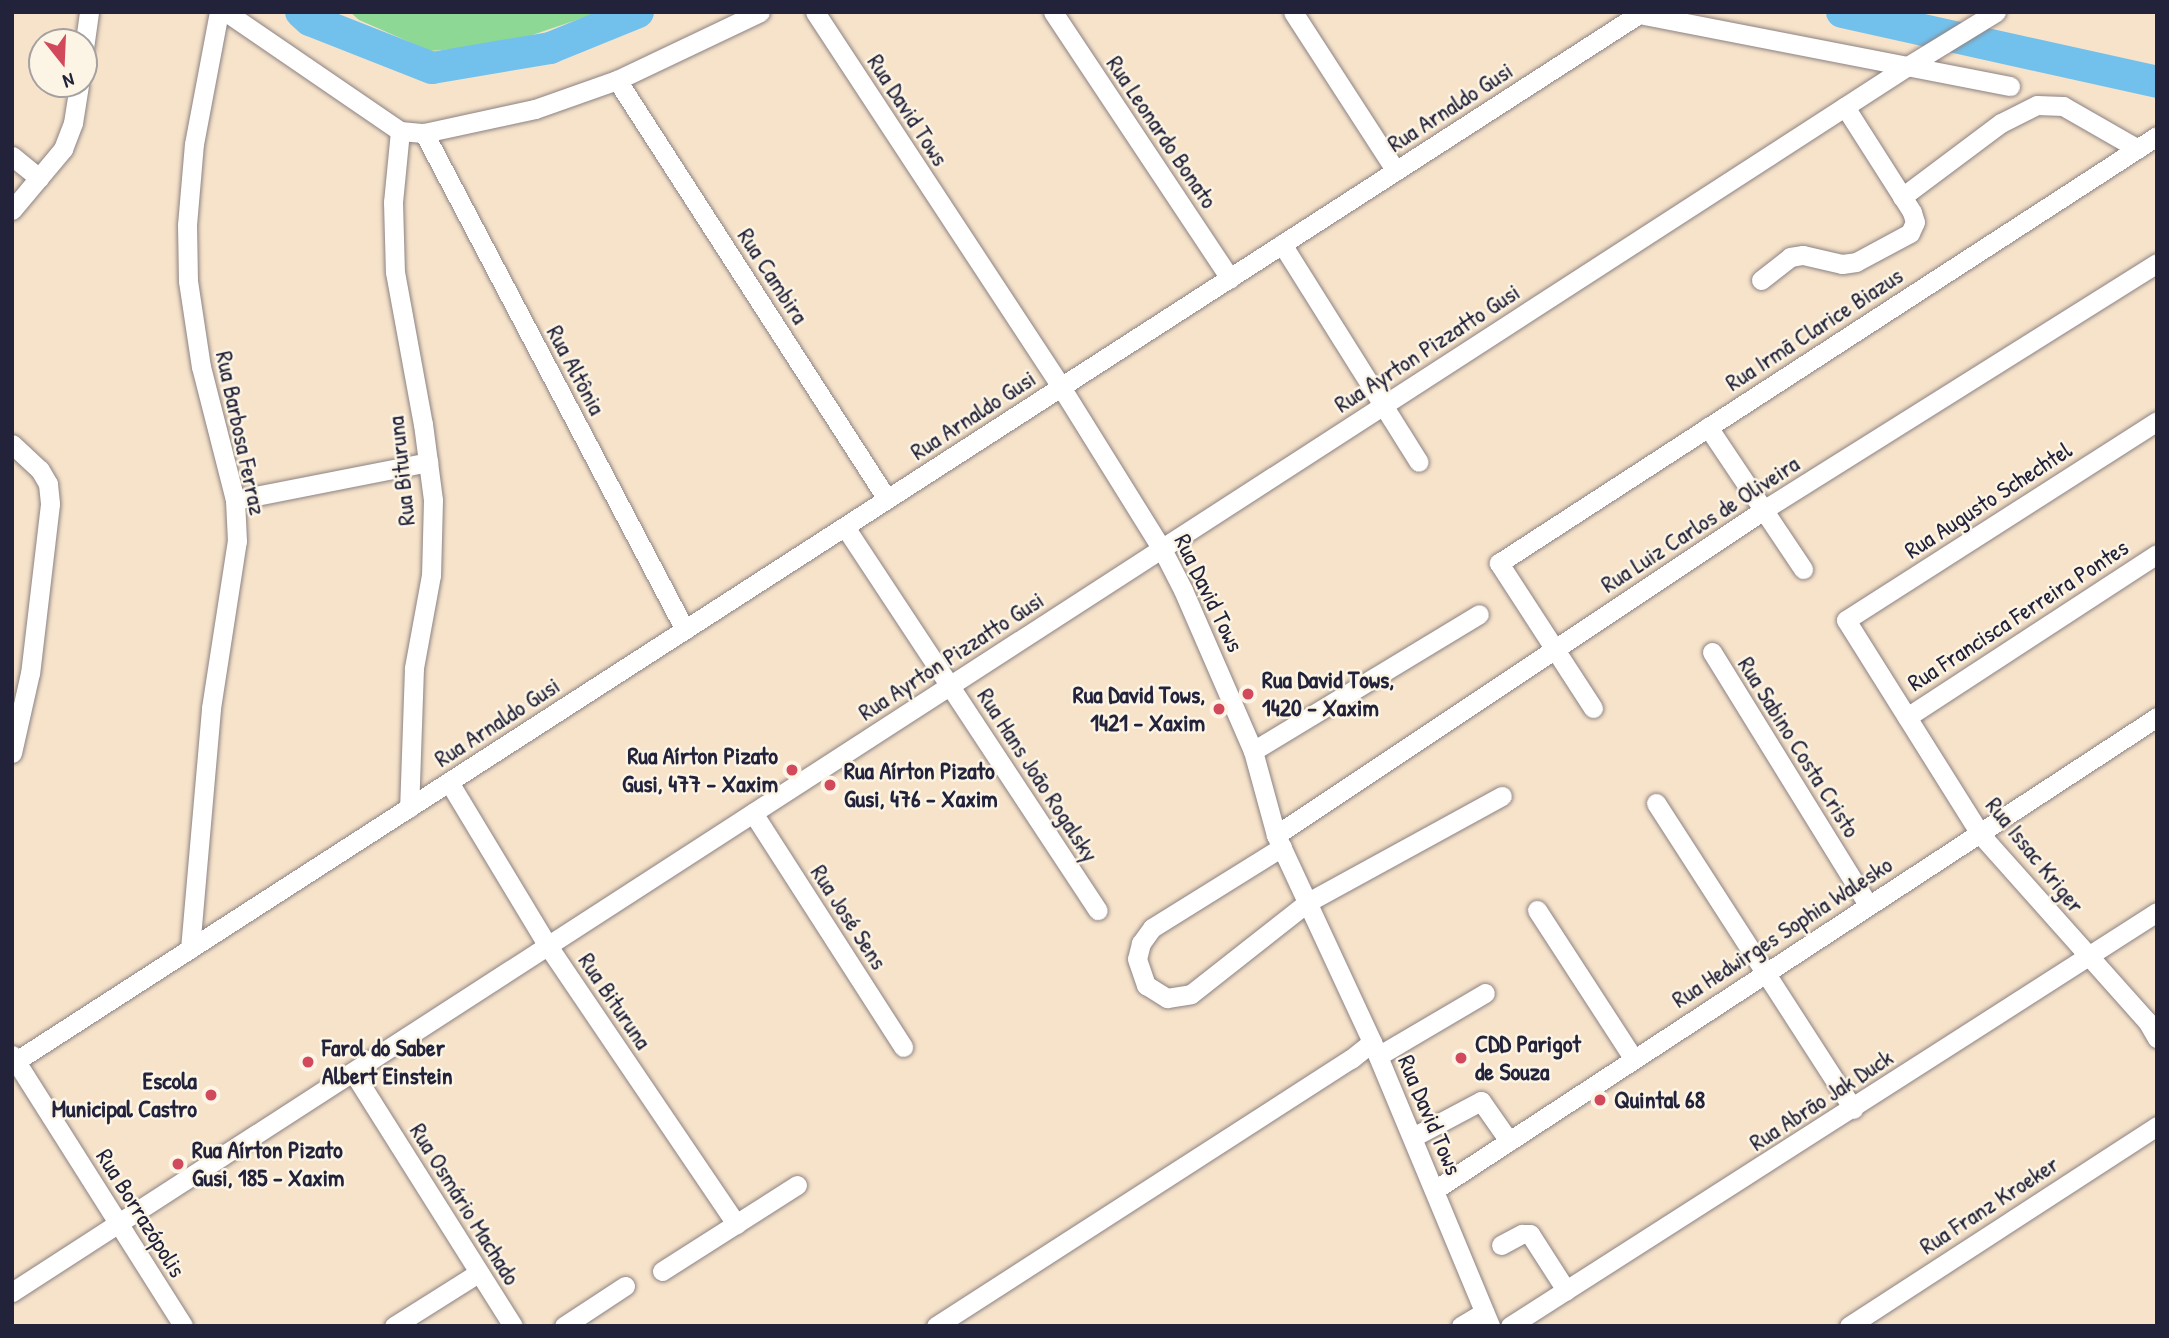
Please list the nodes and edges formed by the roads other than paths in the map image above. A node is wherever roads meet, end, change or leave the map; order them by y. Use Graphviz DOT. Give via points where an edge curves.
graph roads {
  1 [pos="219,12"];
  2 [pos="226,12"];
  3 [pos="760,12"];
  4 [pos="815,12"];
  5 [pos="1053,12"];
  6 [pos="1293,12"];
  7 [pos="1996,12"];
  8 [pos="1912,64"];
  9 [pos="617,80"];
  10 [pos="2010,86"];
  11 [pos="76,98"];
  12 [pos="1844,107"];
  13 [pos="400,131"];
  14 [pos="424,133"];
  15 [pos="2157,136"];
  16 [pos="2138,149"];
  17 [pos="12,156"];
  18 [pos="1396,170"];
  19 [pos="39,178"];
  20 [pos="1902,197"];
  21 [pos="12,210"];
  22 [pos="1282,244"];
  23 [pos="2157,263"];
  24 [pos="1230,278"];
  25 [pos="1761,281"];
  26 [pos="1061,387"];
  27 [pos="1383,406"];
  28 [pos="2157,421"];
  29 [pos="1708,427"];
  30 [pos="12,444"];
  31 [pos="428,462"];
  32 [pos="1419,462"];
  33 [pos="887,499"];
  34 [pos="235,500"];
  35 [pos="1765,509"];
  36 [pos="845,527"];
  37 [pos="1162,549"];
  38 [pos="2157,554"];
  39 [pos="1803,569"];
  40 [pos="1479,614"];
  41 [pos="1846,620"];
  42 [pos="685,630"];
  43 [pos="1556,648"];
  44 [pos="1712,652"];
  45 [pos="950,686"];
  46 [pos="16,707"];
  47 [pos="1593,708"];
  48 [pos="1907,717"];
  49 [pos="2157,717"];
  50 [pos="1253,751"];
  51 [pos="12,753"];
  52 [pos="449,782"];
  53 [pos="1502,796"];
  54 [pos="1656,803"];
  55 [pos="409,808"];
  56 [pos="753,813"];
  57 [pos="1981,835"];
  58 [pos="1279,841"];
  59 [pos="1308,902"];
  60 [pos="1868,905"];
  61 [pos="1098,910"];
  62 [pos="1536,910"];
  63 [pos="2157,912"];
  64 [pos="548,946"];
  65 [pos="190,949"];
  66 [pos="2088,957"];
  67 [pos="1765,972"];
  68 [pos="1485,993"];
  69 [pos="2157,1038"];
  70 [pos="903,1047"];
  71 [pos="1375,1049"];
  72 [pos="14,1058"];
  73 [pos="1633,1058"];
  74 [pos="353,1072"];
  75 [pos="1853,1108"];
  76 [pos="2157,1126"];
  77 [pos="1413,1137"];
  78 [pos="1509,1141"];
  79 [pos="797,1185"];
  80 [pos="1436,1189"];
  81 [pos="119,1224"];
  82 [pos="736,1224"];
  83 [pos="1501,1245"];
  84 [pos="662,1271"];
  85 [pos="478,1273"];
  86 [pos="625,1286"];
  87 [pos="1566,1290"];
  88 [pos="12,1292"];
  89 [pos="1487,1319"];
  90 [pos="183,1326"];
  91 [pos="394,1326"];
  92 [pos="513,1326"];
  93 [pos="564,1326"];
  94 [pos="936,1326"];
  95 [pos="1461,1326"];
  96 [pos="1510,1326"];
  97 [pos="1849,1326"];
  1 -- 34 [label="street, Rua Barbosa Ferraz" via="194,144 188,281 201,367"];
  2 -- 13 [label="street"];
  3 -- 9 [label="street"];
  4 -- 26 [label="street, Rua David Tows"];
  5 -- 24 [label="street, Rua Leonardo Bonato"];
  6 -- 18 [label="street"];
  7 -- 8 [label="street, Rua Ayrton Pizzatto Gusi"];
  8 -- 10 [label="street, Rua Arnaldo Gusi"];
  8 -- 12 [label="street, Rua Ayrton Pizzatto Gusi"];
  8 -- 18 [label="street, Rua Arnaldo Gusi" via="1639,14"];
  9 -- 14 [label="street" via="535,109"];
  9 -- 33 [label="street, Rua Cambira"];
  11 -- 19 [label="street" via="69,136"];
  12 -- 20 [label="street"];
  12 -- 27 [label="street, Rua Ayrton Pizzatto Gusi"];
  13 -- 14 [label="street"];
  13 -- 31 [label="street, Rua Bituruna" via="393,202 395,272"];
  14 -- 42 [label="street, Rua Altônia"];
  15 -- 16 [label="street, Rua Irmã Clarice Biazus"];
  16 -- 20 [label="street" via="2063,106 2037,105 2001,122"];
  16 -- 29 [label="street, Rua Irmã Clarice Biazus"];
  17 -- 19 [label="street"];
  18 -- 22 [label="street, Rua Arnaldo Gusi"];
  19 -- 21 [label="street"];
  20 -- 25 [label="street" via="1915,222 1910,233 1856,262 1790,257"];
  22 -- 24 [label="street, Rua Arnaldo Gusi"];
  22 -- 27 [label="street"];
  23 -- 35 [label="street, Rua Luiz Carlos de Oliveira"];
  24 -- 26 [label="street, Rua Arnaldo Gusi"];
  26 -- 33 [label="street, Rua Arnaldo Gusi"];
  26 -- 37 [label="street, Rua David Tows"];
  27 -- 32 [label="street"];
  27 -- 37 [label="street, Rua Ayrton Pizzatto Gusi"];
  28 -- 41 [label="street, Rua Augusto Schechtel"];
  29 -- 35 [label="street"];
  29 -- 43 [label="street, Rua Irmã Clarice Biazus" via="1499,563"];
  30 -- 46 [label="street" via="40,470 50,504 30,673"];
  31 -- 34 [label="street"];
  31 -- 55 [label="street, Rua Bituruna" via="433,500 431,575 414,668"];
  33 -- 36 [label="street, Rua Arnaldo Gusi"];
  34 -- 65 [label="street, Rua Barbosa Ferraz" via="237,541 211,708"];
  35 -- 39 [label="street"];
  35 -- 43 [label="street, Rua Luiz Carlos de Oliveira"];
  36 -- 42 [label="street, Rua Arnaldo Gusi"];
  36 -- 45 [label="street, Rua Hans João Rogalsky"];
  37 -- 45 [label="street, Rua Ayrton Pizzatto Gusi"];
  37 -- 50 [label="street, Rua David Tows"];
  38 -- 48 [label="street, Rua Francisca Ferreira Pontes"];
  40 -- 50 [label="street"];
  41 -- 48 [label="street, Rua Issac Kriger"];
  42 -- 52 [label="street, Rua Arnaldo Gusi"];
  43 -- 47 [label="street"];
  43 -- 58 [label="street, Rua Luiz Carlos de Oliveira"];
  44 -- 60 [label="street, Rua Sabino Costa Cristo"];
  45 -- 56 [label="street, Rua Ayrton Pizzatto Gusi"];
  45 -- 61 [label="street, Rua Hans João Rogalsky"];
  46 -- 51 [label="street"];
  48 -- 57 [label="street, Rua Issac Kriger"];
  49 -- 57 [label="street, Rua Hedwirges Sophia Walesko"];
  50 -- 58 [label="street, Rua David Tows"];
  52 -- 55 [label="street, Rua Arnaldo Gusi"];
  52 -- 64 [label="street, Rua Bituruna"];
  53 -- 59 [label="street, Rua Luiz Carlos de Oliveira"];
  54 -- 67 [label="street"];
  55 -- 65 [label="street, Rua Arnaldo Gusi"];
  56 -- 64 [label="street, Rua Ayrton Pizzatto Gusi"];
  56 -- 70 [label="street, Rua José Sens"];
  57 -- 60 [label="street, Rua Hedwirges Sophia Walesko"];
  57 -- 66 [label="street, Rua Issac Kriger"];
  58 -- 59 [label="street, Rua David Tows"];
  58 -- 59 [label="street, Rua Luiz Carlos de Oliveira" via="1152,928 1137,959 1146,985 1167,998 1191,994"];
  59 -- 71 [label="street, Rua David Tows"];
  60 -- 67 [label="street, Rua Hedwirges Sophia Walesko"];
  62 -- 73 [label="street"];
  63 -- 66 [label="street, Rua Abrão Jak Duck"];
  64 -- 74 [label="street, Rua Ayrton Pizzatto Gusi"];
  64 -- 82 [label="street, Rua Bituruna"];
  65 -- 72 [label="street, Rua Arnaldo Gusi"];
  66 -- 69 [label="street, Rua Issac Kriger"];
  66 -- 75 [label="street, Rua Abrão Jak Duck"];
  67 -- 73 [label="street, Rua Hedwirges Sophia Walesko"];
  67 -- 75 [label="street"];
  68 -- 71 [label="street"];
  71 -- 77 [label="street, Rua David Tows"];
  71 -- 94 [label="street" via="1351,1059"];
  72 -- 81 [label="street, Rua Borrazópolis"];
  73 -- 78 [label="street, Rua Hedwirges Sophia Walesko"];
  74 -- 81 [label="street, Rua Ayrton Pizzatto Gusi"];
  74 -- 85 [label="street, Rua Osmário Machado"];
  75 -- 87 [label="street, Rua Abrão Jak Duck"];
  76 -- 97 [label="street, Rua Franz Kroeker"];
  77 -- 78 [label="street" via="1481,1101"];
  77 -- 80 [label="street, Rua David Tows"];
  78 -- 80 [label="street, Rua Hedwirges Sophia Walesko"];
  79 -- 82 [label="street"];
  80 -- 89 [label="street, Rua David Tows"];
  81 -- 88 [label="street, Rua Ayrton Pizzatto Gusi"];
  81 -- 90 [label="street, Rua Borrazópolis"];
  82 -- 84 [label="street"];
  83 -- 87 [label="street" via="1530,1234"];
  85 -- 91 [label="street"];
  85 -- 92 [label="street, Rua Osmário Machado"];
  86 -- 93 [label="street"];
  87 -- 96 [label="street, Rua Abrão Jak Duck"];
  89 -- 95 [label="street"];
}
